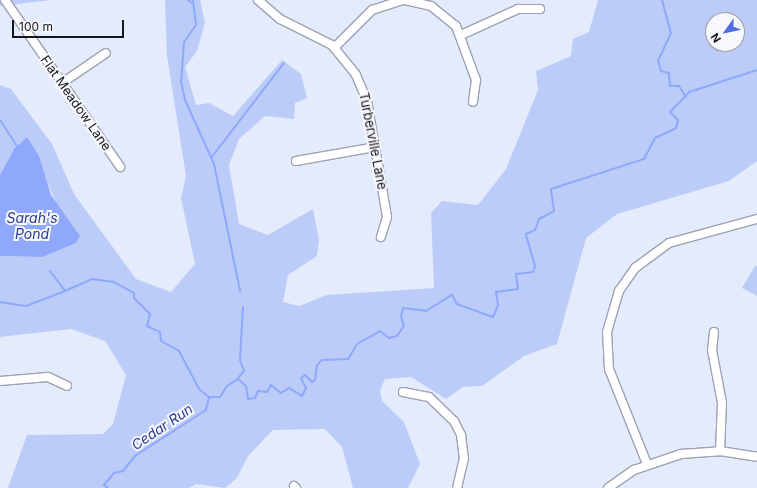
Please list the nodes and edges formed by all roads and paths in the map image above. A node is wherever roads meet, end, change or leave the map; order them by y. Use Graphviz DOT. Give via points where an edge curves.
graph roads {
  1 [pos="5,0"];
  2 [pos="258,0"];
  3 [pos="403,0"];
  4 [pos="540,9"];
  5 [pos="461,35"];
  6 [pos="334,48"];
  7 [pos="106,53"];
  8 [pos="62,83"];
  9 [pos="473,102"];
  10 [pos="375,146"];
  11 [pos="296,161"];
  12 [pos="120,167"];
  13 [pos="757,219"];
  14 [pos="381,237"];
  15 [pos="714,332"];
  16 [pos="0,381"];
  17 [pos="66,386"];
  18 [pos="402,392"];
  19 [pos="720,451"];
  20 [pos="757,457"];
  21 [pos="648,464"];
  22 [pos="457,488"];
  23 [pos="608,488"];
  1 -- 8 [label="street, Flat Meadow Lane"];
  2 -- 6 [label="street, Turberville Lane" via="280,19"];
  3 -- 5 [label="street" via="423,2 441,11"];
  3 -- 6 [label="street" via="372,10"];
  4 -- 5 [label="street" via="518,9"];
  5 -- 9 [label="street" via="476,80"];
  6 -- 10 [label="street, Turberville Lane" via="362,86"];
  7 -- 8 [label="street"];
  8 -- 12 [label="street, Flat Meadow Lane"];
  10 -- 11 [label="street"];
  10 -- 14 [label="street, Turberville Lane" via="387,217"];
  13 -- 21 [label="street" via="669,243 640,263 619,291 609,317 606,353 612,380"];
  15 -- 19 [label="street" via="712,350 722,403"];
  16 -- 17 [label="street" via="48,377"];
  18 -- 22 [label="street" via="429,397 454,421 461,435 464,458"];
  19 -- 20 [label="street"];
  19 -- 21 [label="street" via="681,454"];
  21 -- 23 [label="street"];
}
